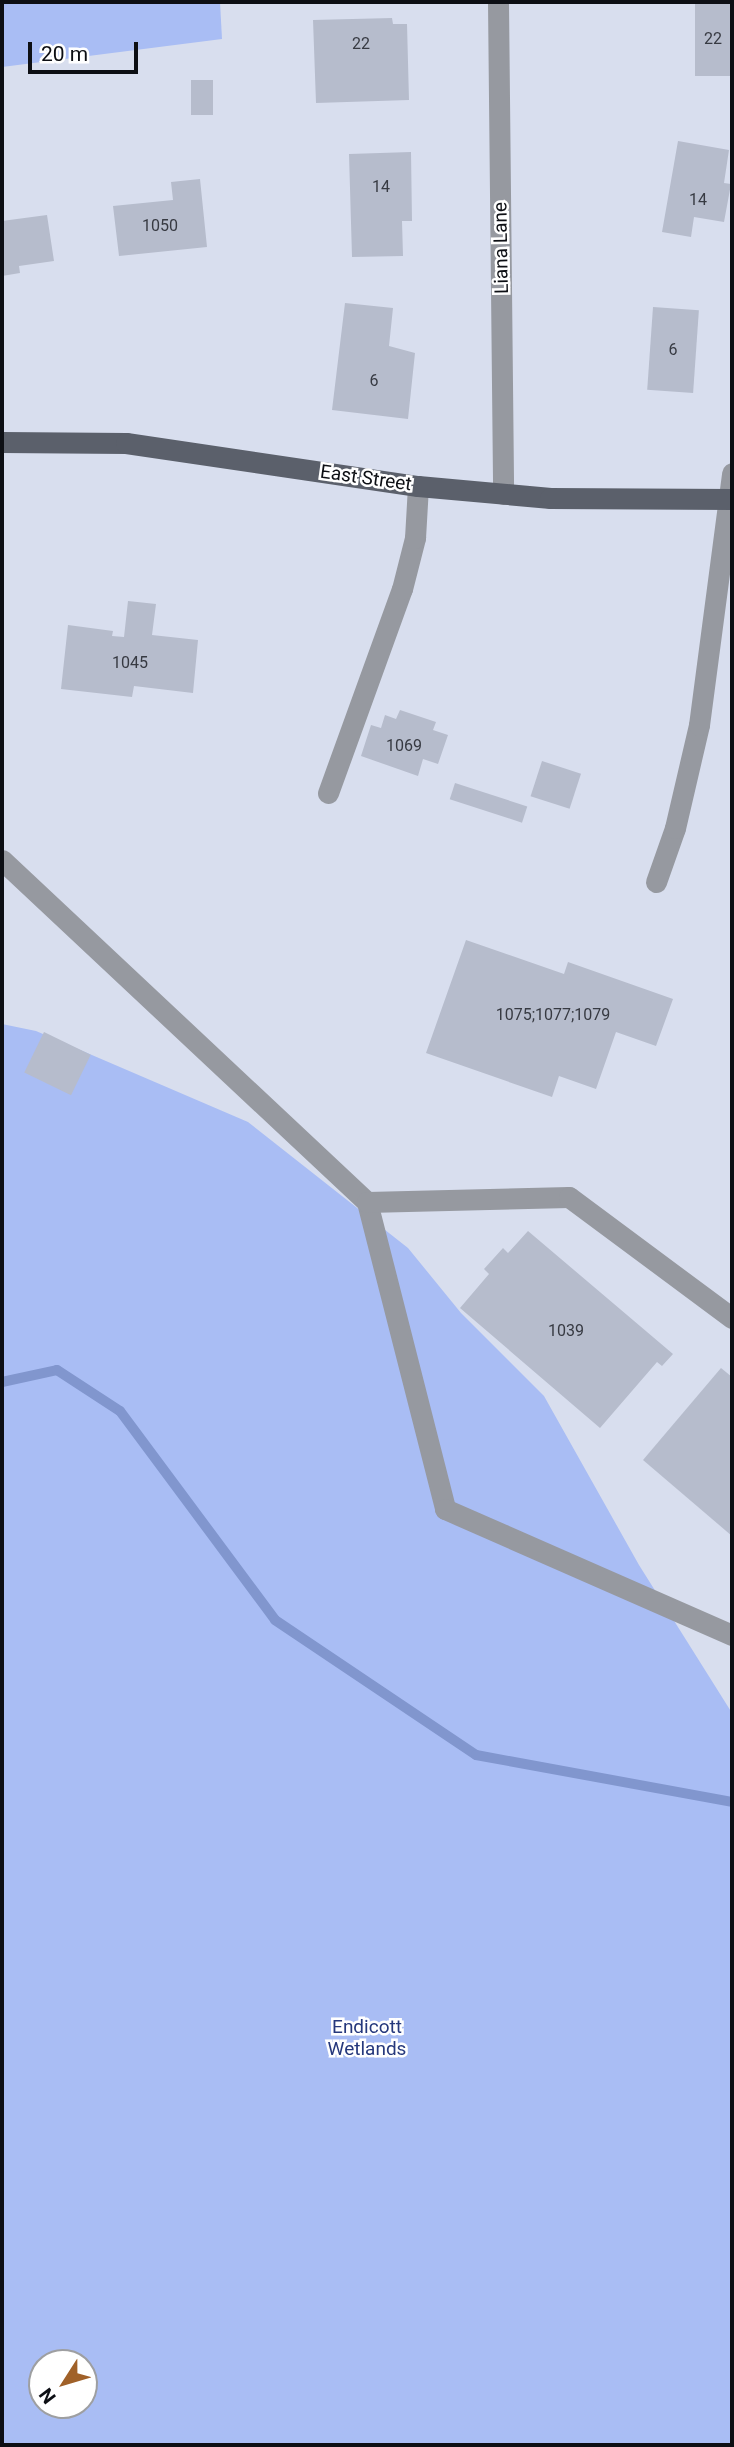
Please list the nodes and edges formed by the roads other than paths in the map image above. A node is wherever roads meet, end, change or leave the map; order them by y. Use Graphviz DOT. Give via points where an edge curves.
graph roads {
  1 [pos="498,2"];
  2 [pos="2,442"];
  3 [pos="732,473"];
  4 [pos="418,486"];
  5 [pos="503,494"];
  6 [pos="729,499"];
  7 [pos="328,793"];
  8 [pos="2,860"];
  9 [pos="656,883"];
  10 [pos="367,1202"];
  11 [pos="732,1318"];
  12 [pos="732,1635"];
  1 -- 5 [label="street, Liana Lane"];
  2 -- 4 [label="main road, East Street" via="126,443"];
  3 -- 6 [label="street"];
  4 -- 5 [label="main road, East Street"];
  4 -- 7 [label="street" via="415,538 402,589"];
  5 -- 6 [label="main road, East Street"];
  6 -- 9 [label="street" via="699,725 675,828"];
  8 -- 10 [label="street"];
  10 -- 11 [label="street" via="569,1197"];
  10 -- 12 [label="street" via="445,1509"];
}
